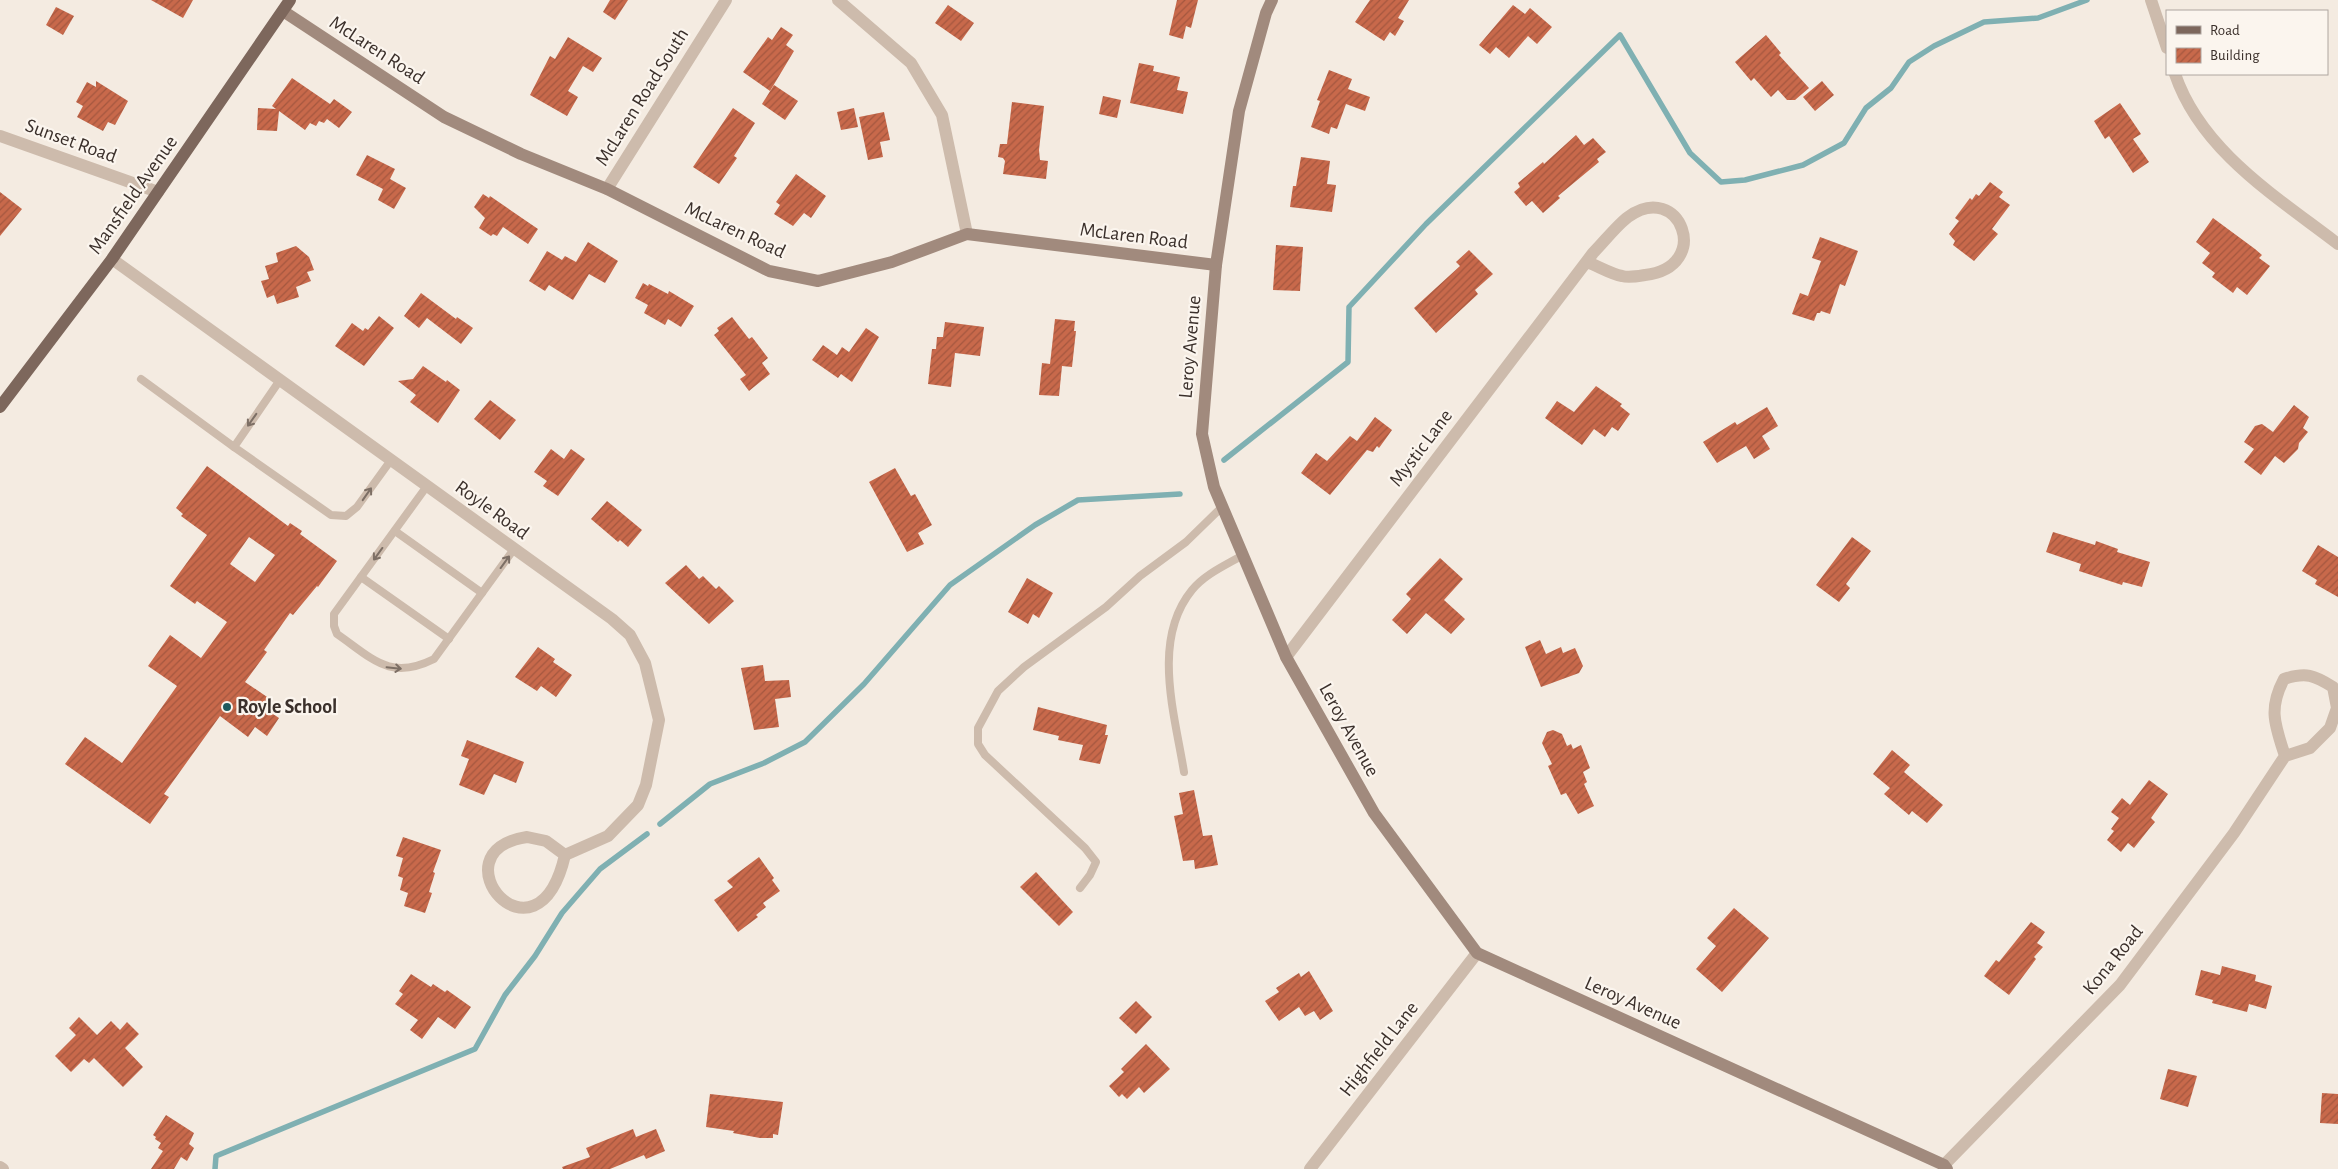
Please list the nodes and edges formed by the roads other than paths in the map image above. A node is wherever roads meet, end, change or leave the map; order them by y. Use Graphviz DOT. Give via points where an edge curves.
graph roads {
  1 [pos="290,0"];
  2 [pos="726,0"];
  3 [pos="838,0"];
  4 [pos="1272,0"];
  5 [pos="2151,0"];
  6 [pos="283,11"];
  7 [pos="2166,45"];
  8 [pos="2175,75"];
  9 [pos="0,136"];
  10 [pos="607,189"];
  11 [pos="158,192"];
  12 [pos="967,234"];
  13 [pos="2338,244"];
  14 [pos="112,260"];
  15 [pos="1587,262"];
  16 [pos="1216,265"];
  17 [pos="141,379"];
  18 [pos="280,380"];
  19 [pos="0,407"];
  20 [pos="234,447"];
  21 [pos="391,460"];
  22 [pos="427,486"];
  23 [pos="1222,507"];
  24 [pos="395,531"];
  25 [pos="514,549"];
  26 [pos="1243,555"];
  27 [pos="361,577"];
  28 [pos="482,593"];
  29 [pos="449,639"];
  30 [pos="1286,657"];
  31 [pos="2285,756"];
  32 [pos="1184,772"];
  33 [pos="565,856"];
  34 [pos="1080,888"];
  35 [pos="1477,952"];
  36 [pos="1945,1167"];
  37 [pos="1310,1169"];
  1 -- 6 [label="main road, Mansfield Avenue"];
  2 -- 10 [label="street, McLaren Road South"];
  3 -- 12 [label="street" via="911,63 942,115"];
  4 -- 16 [label="street, Leroy Avenue" via="1239,111"];
  5 -- 7 [label="street"];
  6 -- 10 [label="street, McLaren Road" via="444,117 521,154"];
  6 -- 11 [label="main road, Mansfield Avenue"];
  8 -- 13 [label="street" via="2200,122 2241,170"];
  9 -- 11 [label="street, Sunset Road"];
  10 -- 12 [label="street, McLaren Road" via="769,271 818,281 892,262"];
  11 -- 14 [label="main road, Mansfield Avenue"];
  12 -- 16 [label="street, McLaren Road"];
  14 -- 18 [label="street, Royle Road"];
  14 -- 19 [label="main road, Mansfield Avenue"];
  15 -- 15 [label="street, Mystic Lane" via="1629,217 1646,210 1662,208 1677,218 1685,231 1678,260 1660,273 1622,276"];
  15 -- 30 [label="street, Mystic Lane"];
  16 -- 23 [label="street, Leroy Avenue" via="1202,434 1208,468"];
  17 -- 20 [label="lane"];
  18 -- 20 [label="lane, one-way"];
  18 -- 21 [label="street, Royle Road"];
  20 -- 21 [label="lane, one-way" via="331,515 346,516 357,508"];
  21 -- 22 [label="street, Royle Road"];
  22 -- 24 [label="lane"];
  22 -- 25 [label="street, Royle Road"];
  23 -- 26 [label="street, Leroy Avenue"];
  23 -- 34 [label="lane" via="1186,542 1140,576 1106,607 1024,667 998,691 978,728 978,744 985,755 1096,862"];
  24 -- 27 [label="lane, one-way"];
  24 -- 28 [label="lane"];
  28 -- 25 [label="lane, one-way"];
  25 -- 33 [label="street, Royle Road" via="612,619 630,636 645,663 659,720 646,785 638,805 608,836"];
  26 -- 30 [label="street, Leroy Avenue"];
  26 -- 32 [label="lane" via="1193,589 1174,624 1170,642 1170,680"];
  27 -- 29 [label="lane"];
  27 -- 29 [label="lane, one-way" via="334,614 337,634 384,667 400,669 418,667 434,659"];
  28 -- 29 [label="lane"];
  30 -- 35 [label="street, Leroy Avenue" via="1374,812"];
  31 -- 31 [label="street" via="2273,716 2275,696 2284,679 2300,674 2318,678 2333,687 2337,708 2330,728 2310,748"];
  31 -- 36 [label="street, Kona Road" via="2234,833 2120,985"];
  33 -- 33 [label="street" via="560,876 551,892 536,904 521,909 504,903 492,890 488,868 497,849 512,839 527,837 546,841"];
  35 -- 36 [label="street, Leroy Avenue"];
  35 -- 37 [label="street, Highfield Lane"];
}
